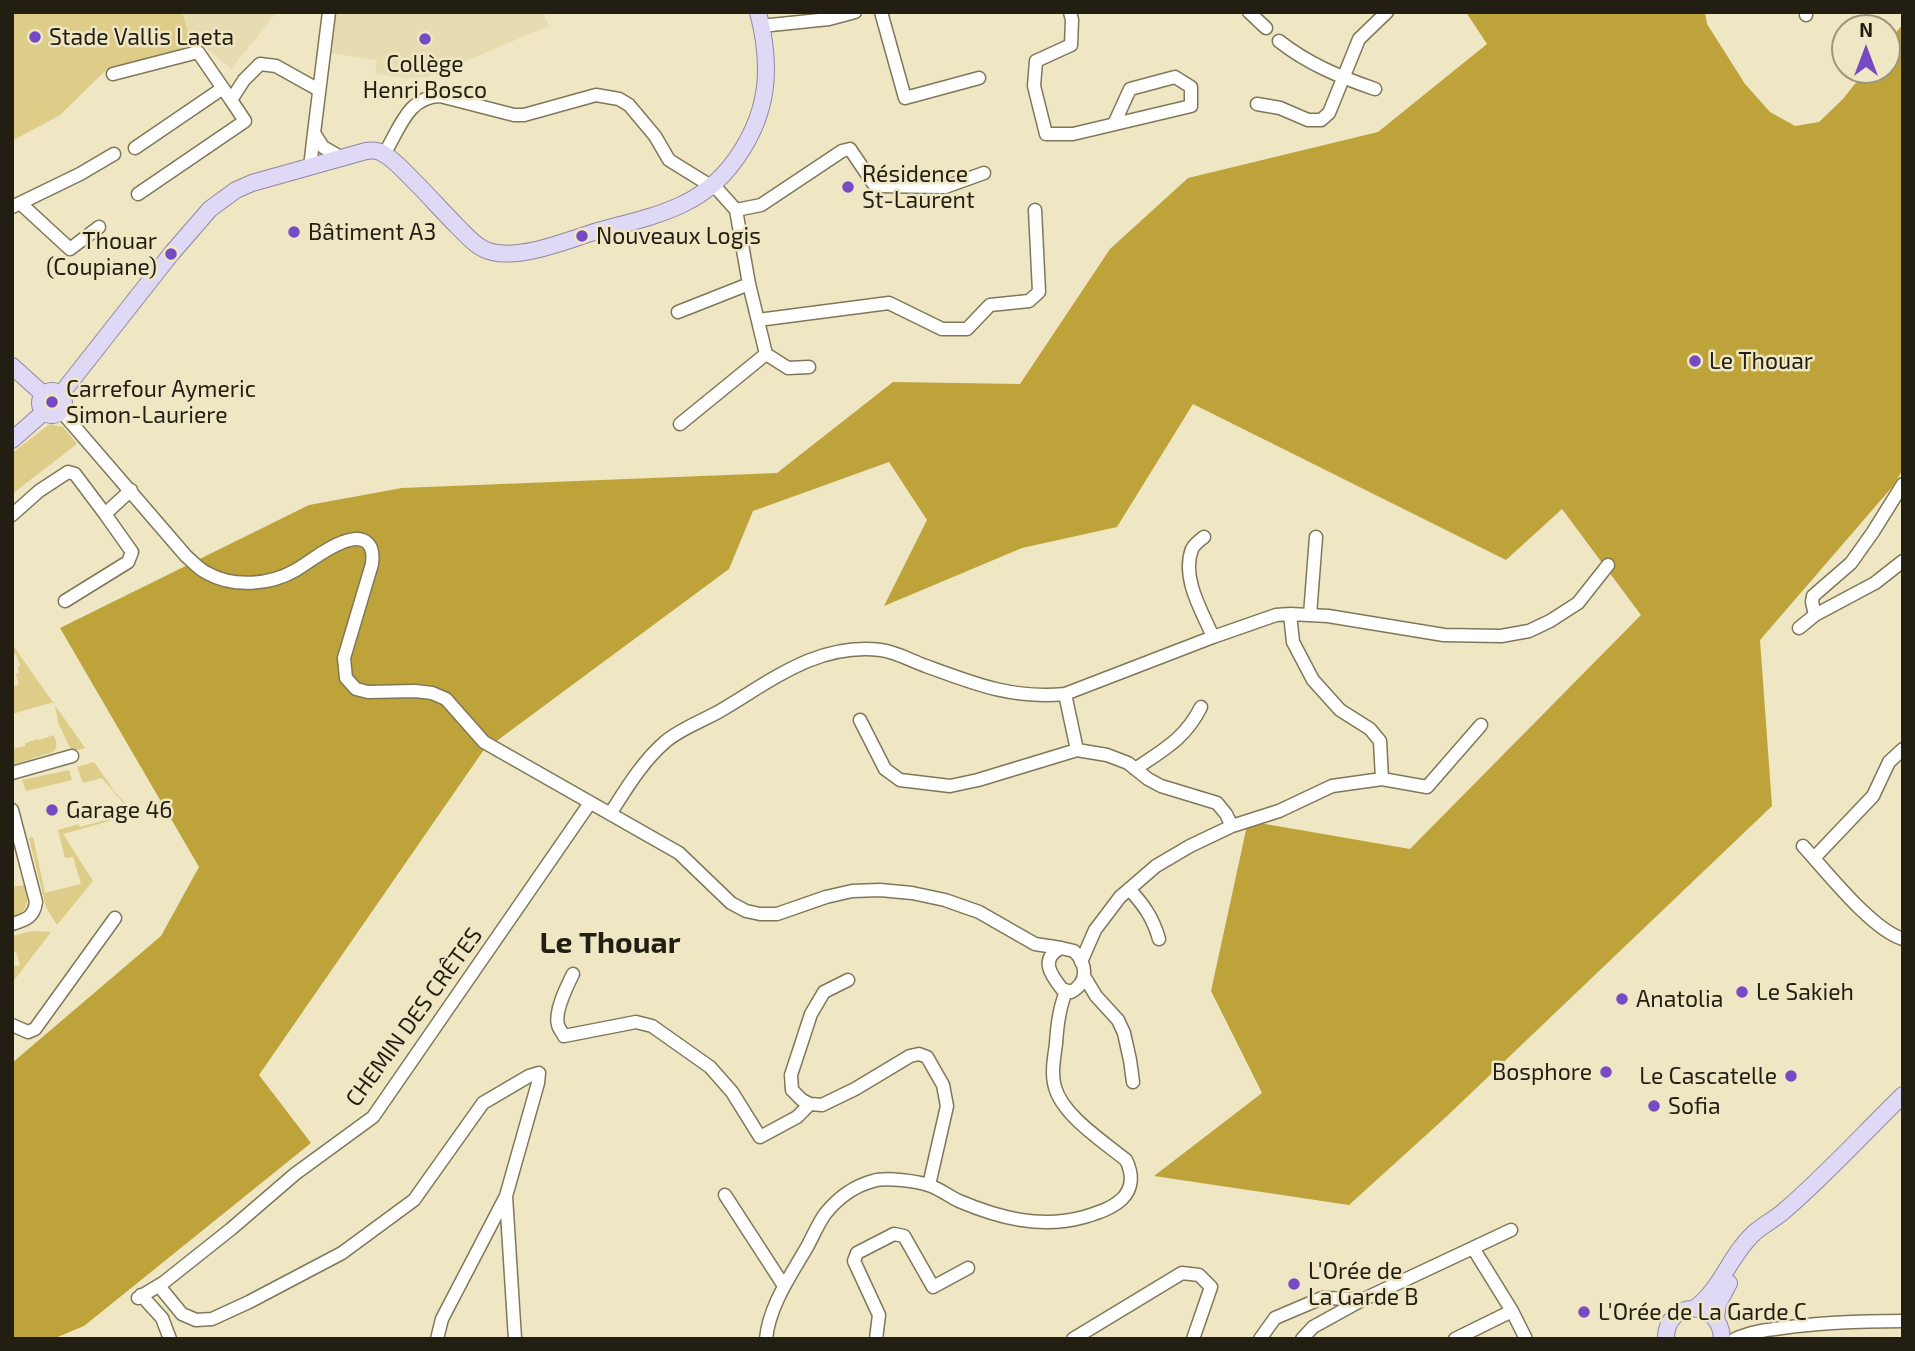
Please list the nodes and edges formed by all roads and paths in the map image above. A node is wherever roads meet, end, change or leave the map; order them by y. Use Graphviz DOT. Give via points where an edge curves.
graph roads {
  1 [pos="329,12"];
  2 [pos="855,12"];
  3 [pos="881,12"];
  4 [pos="1070,12"];
  5 [pos="1249,12"];
  6 [pos="1387,12"];
  7 [pos="760,19"];
  8 [pos="1266,28"];
  9 [pos="1279,41"];
  10 [pos="113,74"];
  11 [pos="979,78"];
  12 [pos="1343,78"];
  13 [pos="223,88"];
  14 [pos="1375,89"];
  15 [pos="319,90"];
  16 [pos="232,100"];
  17 [pos="1257,104"];
  18 [pos="1114,124"];
  19 [pos="314,133"];
  20 [pos="135,148"];
  21 [pos="384,153"];
  22 [pos="114,154"];
  23 [pos="342,158"];
  24 [pos="310,167"];
  25 [pos="984,173"];
  26 [pos="710,187"];
  27 [pos="138,194"];
  28 [pos="16,205"];
  29 [pos="736,211"];
  30 [pos="1035,211"];
  31 [pos="99,227"];
  32 [pos="749,284"];
  33 [pos="678,312"];
  34 [pos="758,320"];
  35 [pos="766,355"];
  36 [pos="12,366"];
  37 [pos="809,367"];
  38 [pos="43,394"];
  39 [pos="61,394"];
  40 [pos="61,411"];
  41 [pos="44,412"];
  42 [pos="680,424"];
  43 [pos="12,440"];
  44 [pos="1903,484"];
  45 [pos="131,490"];
  46 [pos="105,514"];
  47 [pos="12,515"];
  48 [pos="1204,537"];
  49 [pos="1316,537"];
  50 [pos="1903,561"];
  51 [pos="1608,565"];
  52 [pos="65,601"];
  53 [pos="1290,614"];
  54 [pos="1310,615"];
  55 [pos="1815,615"];
  56 [pos="1799,628"];
  57 [pos="1213,637"];
  58 [pos="1065,694"];
  59 [pos="1201,707"];
  60 [pos="860,720"];
  61 [pos="1481,725"];
  62 [pos="1903,749"];
  63 [pos="1077,750"];
  64 [pos="72,756"];
  65 [pos="1135,769"];
  66 [pos="12,773"];
  67 [pos="1382,779"];
  68 [pos="590,803"];
  69 [pos="12,810"];
  70 [pos="610,814"];
  71 [pos="1232,826"];
  72 [pos="1803,846"];
  73 [pos="1814,858"];
  74 [pos="1129,889"];
  75 [pos="115,918"];
  76 [pos="12,924"];
  77 [pos="1095,930"];
  78 [pos="1159,939"];
  79 [pos="1903,939"];
  80 [pos="1035,944"];
  81 [pos="1065,949"];
  82 [pos="1081,962"];
  83 [pos="1048,963"];
  84 [pos="573,974"];
  85 [pos="1084,976"];
  86 [pos="848,980"];
  87 [pos="1056,982"];
  88 [pos="1071,990"];
  89 [pos="1096,996"];
  90 [pos="1058,1020"];
  91 [pos="12,1026"];
  92 [pos="1133,1082"];
  93 [pos="1903,1095"];
  94 [pos="810,1104"];
  95 [pos="1903,1108"];
  96 [pos="1851,1149"];
  97 [pos="929,1185"];
  98 [pos="725,1195"];
  99 [pos="506,1196"];
  100 [pos="1783,1212"];
  101 [pos="1511,1230"];
  102 [pos="1473,1248"];
  103 [pos="968,1268"];
  104 [pos="159,1286"];
  105 [pos="784,1286"];
  106 [pos="1365,1299"];
  107 [pos="1695,1308"];
  108 [pos="1511,1311"];
  109 [pos="1903,1321"];
  110 [pos="1719,1328"];
  111 [pos="1750,1332"];
  112 [pos="1663,1337"];
  113 [pos="170,1339"];
  114 [pos="438,1339"];
  115 [pos="515,1339"];
  116 [pos="766,1339"];
  117 [pos="876,1339"];
  118 [pos="1073,1339"];
  119 [pos="1193,1339"];
  120 [pos="1260,1339"];
  121 [pos="1302,1339"];
  122 [pos="1455,1339"];
  123 [pos="1526,1339"];
  124 [pos="1735,1339"];
  1 -- 15 [label="street"];
  2 -- 7 [label="street" via="829,19"];
  3 -- 11 [label="street" via="905,97"];
  4 -- 18 [label="street" via="1071,45 1036,61 1034,86 1046,134 1073,134"];
  5 -- 8 [label="street"];
  6 -- 12 [label="street" via="1359,39"];
  7 -- 26 [label="main road" via="766,73 760,107 743,148"];
  9 -- 12 [label="street"];
  10 -- 13 [label="street" via="198,52"];
  12 -- 14 [label="street"];
  12 -- 17 [label="street" via="1329,113 1321,120"];
  13 -- 16 [label="street"];
  13 -- 20 [label="street"];
  15 -- 16 [label="street" via="276,66 260,64"];
  15 -- 19 [label="street"];
  16 -- 27 [label="street" via="245,121"];
  18 -- 18 [label="street" via="1191,106 1191,87 1175,77 1130,89"];
  19 -- 23 [label="street" via="323,147"];
  19 -- 24 [label="street"];
  21 -- 23 [label="main road" via="366,151"];
  21 -- 26 [label="main road" via="474,243 506,254 644,217 683,204"];
  21 -- 26 [label="street" via="410,109 430,96 524,115 596,95 608,96 629,105 669,160"];
  22 -- 28 [label="street"];
  23 -- 24 [label="main road"];
  24 -- 39 [label="main road" via="236,190 210,209"];
  25 -- 29 [label="street" via="945,187 875,186 850,149 761,205"];
  26 -- 29 [label="street"];
  28 -- 31 [label="street" via="70,249"];
  29 -- 32 [label="street"];
  30 -- 34 [label="street" via="1039,292 1029,301 990,304 967,329 942,329 889,303"];
  32 -- 33 [label="street"];
  32 -- 34 [label="street"];
  34 -- 35 [label="street"];
  35 -- 37 [label="street" via="788,368"];
  35 -- 42 [label="street"];
  36 -- 38 [label="main road"];
  38 -- 39 [label="main road" via="50,390"];
  38 -- 41 [label="main road"];
  39 -- 40 [label="main road" via="65,403"];
  40 -- 41 [label="main road" via="55,415"];
  40 -- 45 [label="street"];
  41 -- 43 [label="main road"];
  44 -- 55 [label="street" via="1851,563 1813,596"];
  45 -- 46 [label="street"];
  45 -- 68 [label="street" via="186,556 224,580 251,583 280,578 344,541 365,541 374,556 344,658 346,678 356,689 368,692 415,691 446,699 484,742"];
  46 -- 47 [label="street" via="75,474 68,472"];
  46 -- 52 [label="street" via="132,552 128,562"];
  48 -- 57 [label="street" via="1192,548 1189,574"];
  49 -- 54 [label="street"];
  50 -- 55 [label="street" via="1875,583"];
  51 -- 54 [label="street" via="1578,603 1529,631 1501,636 1444,635"];
  53 -- 54 [label="street"];
  53 -- 57 [label="street"];
  53 -- 67 [label="street" via="1293,642 1313,680 1340,710 1380,741"];
  55 -- 56 [label="street"];
  57 -- 58 [label="street"];
  58 -- 63 [label="street"];
  58 -- 70 [label="street" via="1005,692 882,650 843,649 773,678 666,741 634,776"];
  59 -- 65 [label="street" via="1173,745"];
  60 -- 63 [label="street" via="885,769 900,780 950,786"];
  61 -- 67 [label="street" via="1427,787"];
  62 -- 73 [label="street" via="1889,762 1873,796"];
  63 -- 65 [label="street" via="1107,755"];
  64 -- 66 [label="street"];
  65 -- 71 [label="street" via="1161,786 1217,803"];
  67 -- 71 [label="street" via="1332,786 1279,811"];
  68 -- 70 [label="street"];
  68 -- 104 [label="street, CHEMIN DES CRÊTES" via="373,1117 295,1174"];
  69 -- 76 [label="street" via="36,902 31,916"];
  70 -- 80 [label="street" via="679,853 746,912 777,914 852,891 912,893 979,912"];
  71 -- 74 [label="street" via="1156,866"];
  72 -- 73 [label="street"];
  73 -- 79 [label="street" via="1874,922"];
  74 -- 77 [label="street"];
  74 -- 78 [label="street" via="1154,922"];
  75 -- 91 [label="street" via="35,1030"];
  77 -- 81 [label="street"];
  77 -- 82 [label="street"];
  80 -- 81 [label="street"];
  80 -- 83 [label="street"];
  81 -- 82 [label="street" via="1078,955"];
  81 -- 83 [label="street"];
  82 -- 85 [label="street"];
  83 -- 87 [label="street"];
  84 -- 94 [label="street" via="558,1017 564,1036 636,1021 652,1026 710,1067 760,1137 797,1117"];
  85 -- 88 [label="street"];
  85 -- 89 [label="street"];
  86 -- 94 [label="street" via="824,992 811,1014 791,1075 792,1090"];
  87 -- 88 [label="street"];
  87 -- 90 [label="street"];
  88 -- 89 [label="street"];
  88 -- 90 [label="street"];
  89 -- 92 [label="street" via="1124,1033"];
  90 -- 97 [label="street" via="1055,1088 1071,1114 1126,1160 1130,1188 1121,1200 1101,1212 1044,1223 1016,1220"];
  93 -- 96 [label="main road"];
  94 -- 97 [label="street" via="822,1105 910,1056 927,1057 943,1085 947,1106"];
  95 -- 96 [label="main road"];
  96 -- 100 [label="main road"];
  97 -- 105 [label="street" via="891,1179 852,1190 824,1215"];
  98 -- 105 [label="street"];
  99 -- 104 [label="street" via="539,1073 483,1103 414,1200 342,1253 212,1319 195,1320 182,1314"];
  99 -- 114 [label="street" via="442,1319"];
  99 -- 115 [label="street"];
  100 -- 107 [label="main road" via="1740,1248 1709,1297"];
  100 -- 110 [label="main road" via="1722,1293"];
  101 -- 102 [label="street"];
  102 -- 106 [label="street"];
  102 -- 108 [label="street"];
  103 -- 117 [label="street" via="933,1287 904,1236 894,1234 857,1253 854,1261 879,1315"];
  104 -- 113 [label="street, CHEMIN DES CRÊTES" via="139,1297 162,1318"];
  105 -- 116 [label="street"];
  106 -- 120 [label="street" via="1322,1298 1275,1318"];
  106 -- 121 [label="street" via="1313,1327"];
  107 -- 110 [label="main road" via="1707,1311"];
  107 -- 112 [label="main road" via="1675,1315"];
  108 -- 122 [label="street"];
  108 -- 123 [label="street"];
  109 -- 111 [label="street" via="1827,1322"];
  110 -- 111 [label="street"];
  111 -- 124 [label="street"];
  118 -- 119 [label="street" via="1182,1273 1199,1275 1211,1287"];
}
